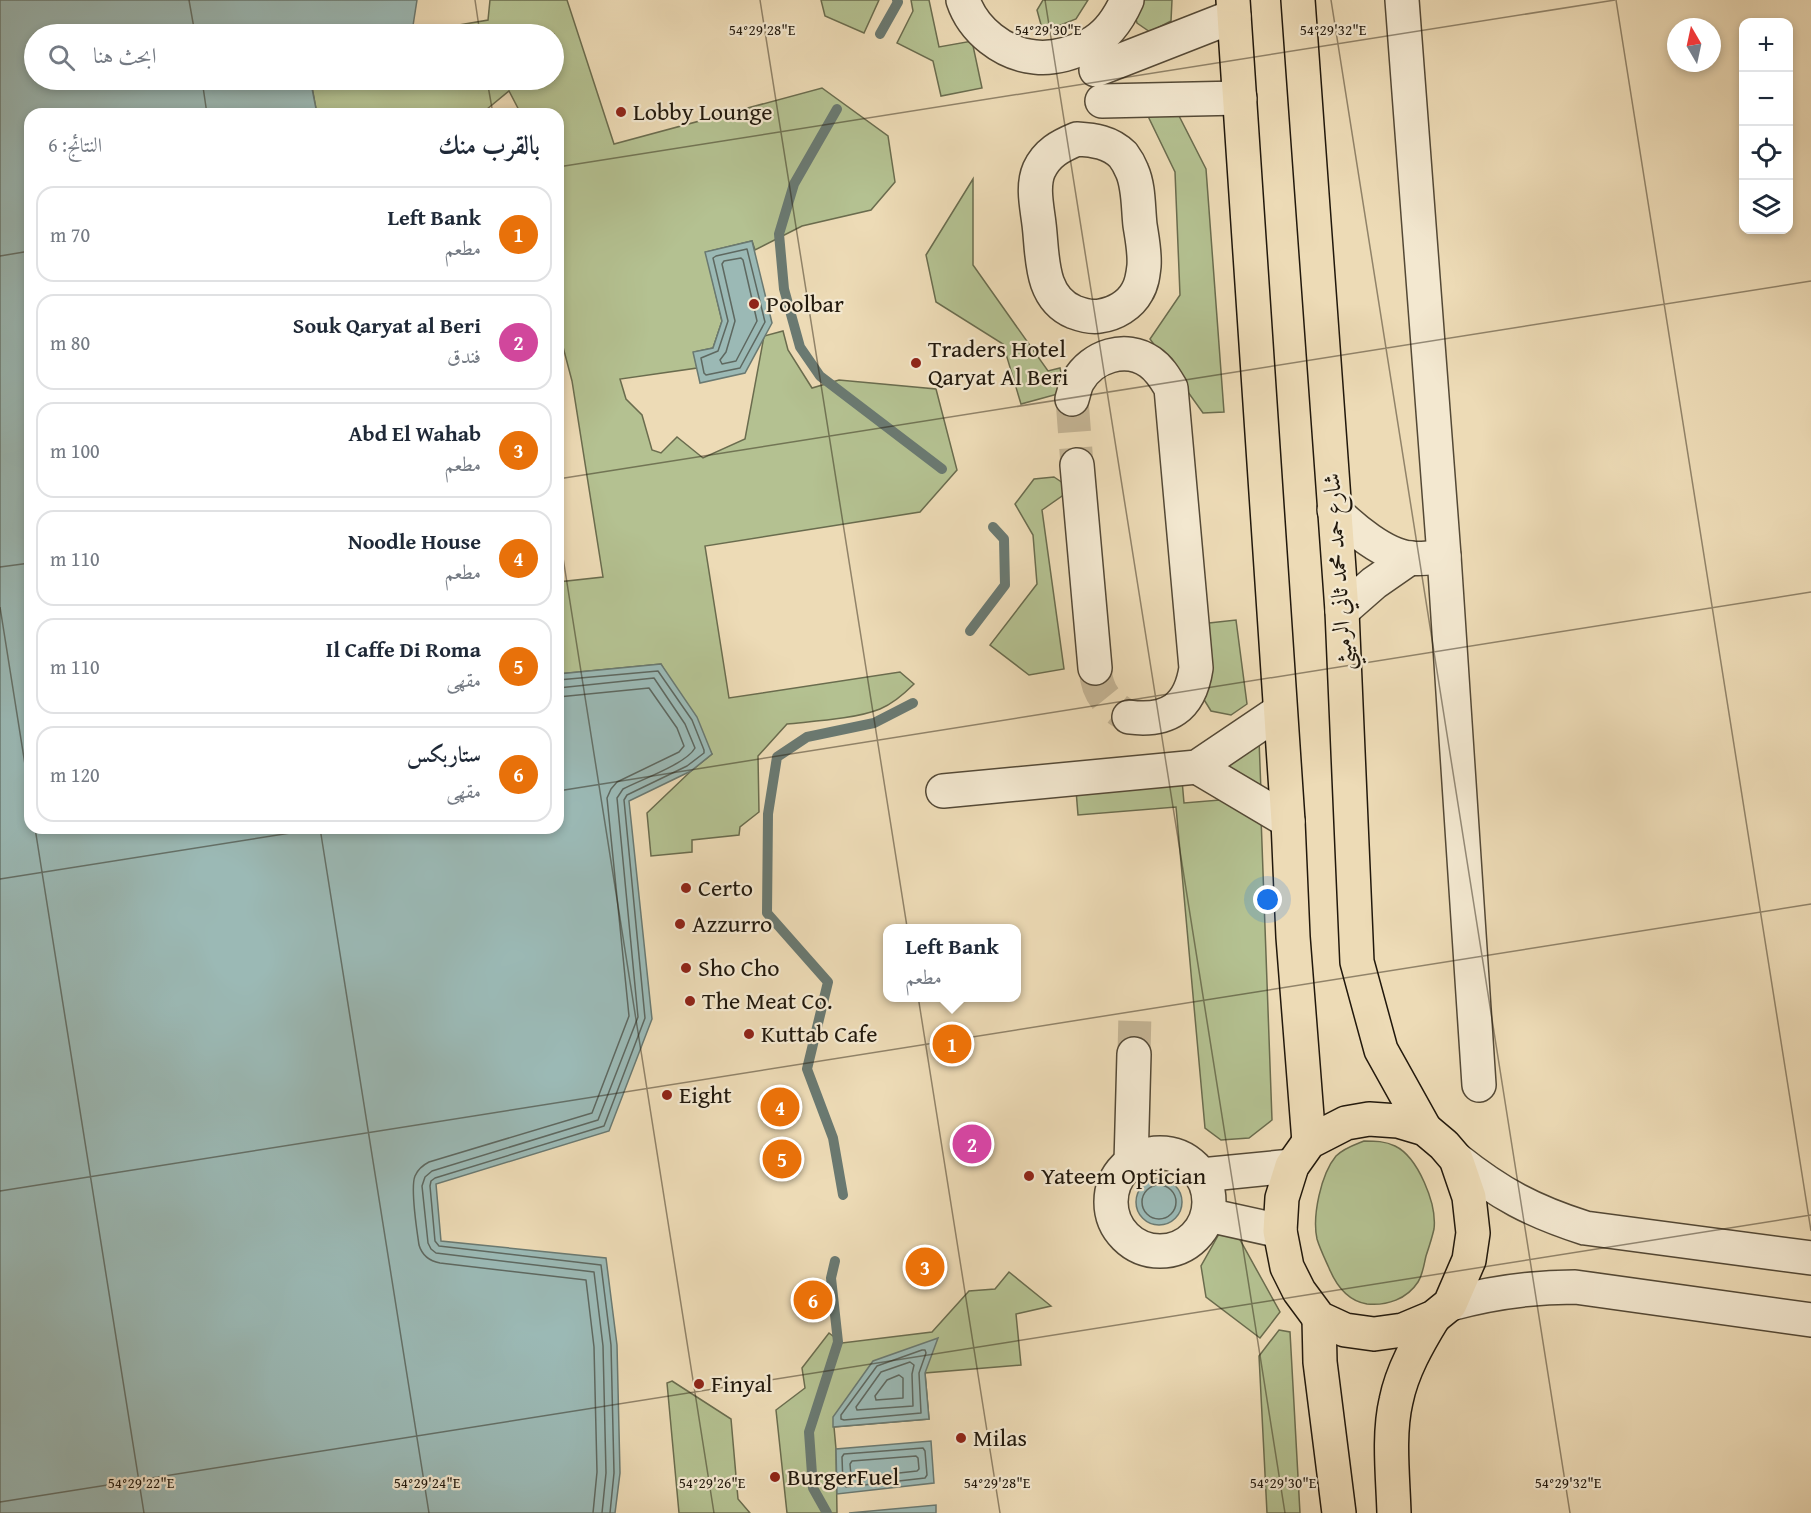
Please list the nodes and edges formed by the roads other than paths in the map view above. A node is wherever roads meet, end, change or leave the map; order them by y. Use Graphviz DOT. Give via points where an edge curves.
graph roads {
  1 [pos="963,0"];
  2 [pos="1127,0"];
  3 [pos="1298,0"];
  4 [pos="1402,0"];
  5 [pos="1234,8"];
  6 [pos="1096,72"];
  7 [pos="1240,98"];
  8 [pos="1110,145"];
  9 [pos="1123,306"];
  10 [pos="1081,315"];
  11 [pos="1149,361"];
  12 [pos="1087,368"];
  13 [pos="1072,399"];
  14 [pos="1077,465"];
  15 [pos="1334,510"];
  16 [pos="1444,556"];
  17 [pos="1410,558"];
  18 [pos="1341,611"];
  19 [pos="1095,668"];
  20 [pos="1280,711"];
  21 [pos="1129,717"];
  22 [pos="1197,766"];
  23 [pos="943,791"];
  24 [pos="1288,821"];
  25 [pos="1134,1054"];
  26 [pos="1479,1085"];
  27 [pos="1425,1129"];
  28 [pos="1300,1154"];
  29 [pos="1456,1159"];
  30 [pos="1131,1163"];
  31 [pos="1201,1175"];
  32 [pos="1208,1215"];
  33 [pos="1280,1231"];
  34 [pos="1811,1258"];
  35 [pos="1442,1310"];
  36 [pos="1319,1318"];
  37 [pos="1811,1320"];
  38 [pos="1339,1513"];
  39 [pos="1394,1513"];
  1 -- 6 [label="street" via="967,12 985,34 1008,50 1036,57 1064,55"];
  2 -- 6 [label="street" via="1112,26"];
  3 -- 15 [label="main road, شارع حمد محمد ثاني الرميثي"];
  4 -- 16 [label="street"];
  5 -- 6 [label="street"];
  5 -- 7 [label="main road"];
  6 -- 7 [label="street"];
  6 -- 8 [label="street"];
  7 -- 20 [label="main road"];
  8 -- 9 [label="street" via="1132,170 1144,262 1137,292"];
  8 -- 10 [label="street" via="1077,140 1061,145 1048,156 1035,187 1045,281 1053,296"];
  9 -- 10 [label="street" via="1098,317"];
  9 -- 11 [label="street"];
  10 -- 12 [label="street"];
  11 -- 12 [label="street" via="1117,354 1101,358"];
  11 -- 21 [label="street" via="1171,388 1196,668 1194,683 1177,708 1163,716"];
  12 -- 13 [label="street"];
  14 -- 19 [label="street"];
  15 -- 17 [label="street" via="1369,540"];
  15 -- 18 [label="main road, شارع حمد محمد ثاني الرميثي"];
  16 -- 17 [label="street"];
  16 -- 26 [label="street"];
  17 -- 18 [label="street"];
  18 -- 27 [label="main road, شارع حمد محمد ثاني الرميثي" via="1357,962 1381,1050"];
  20 -- 22 [label="street"];
  20 -- 24 [label="main road"];
  22 -- 23 [label="street"];
  22 -- 24 [label="street"];
  24 -- 28 [label="main road"];
  25 -- 30 [label="street"];
  27 -- 28 [label="main road" via="1398,1121 1369,1119 1346,1123"];
  27 -- 29 [label="main road"];
  28 -- 31 [label="street"];
  28 -- 33 [label="main road" via="1282,1198"];
  29 -- 34 [label="street" via="1516,1202 1585,1228"];
  29 -- 35 [label="main road" via="1469,1197 1473,1233 1468,1260"];
  30 -- 31 [label="street" via="1154,1154 1170,1154 1185,1160"];
  30 -- 32 [label="street" via="1116,1180 1111,1196 1112,1213 1128,1240 1143,1248 1176,1249 1190,1241"];
  31 -- 32 [label="street" via="1209,1199"];
  32 -- 33 [label="street"];
  33 -- 36 [label="main road" via="1287,1267"];
  35 -- 36 [label="main road" via="1403,1330 1374,1334 1346,1330"];
  35 -- 37 [label="street" via="1481,1295 1575,1287"];
  35 -- 39 [label="main road" via="1418,1344 1395,1402"];
  36 -- 38 [label="main road" via="1320,1362"];
}
